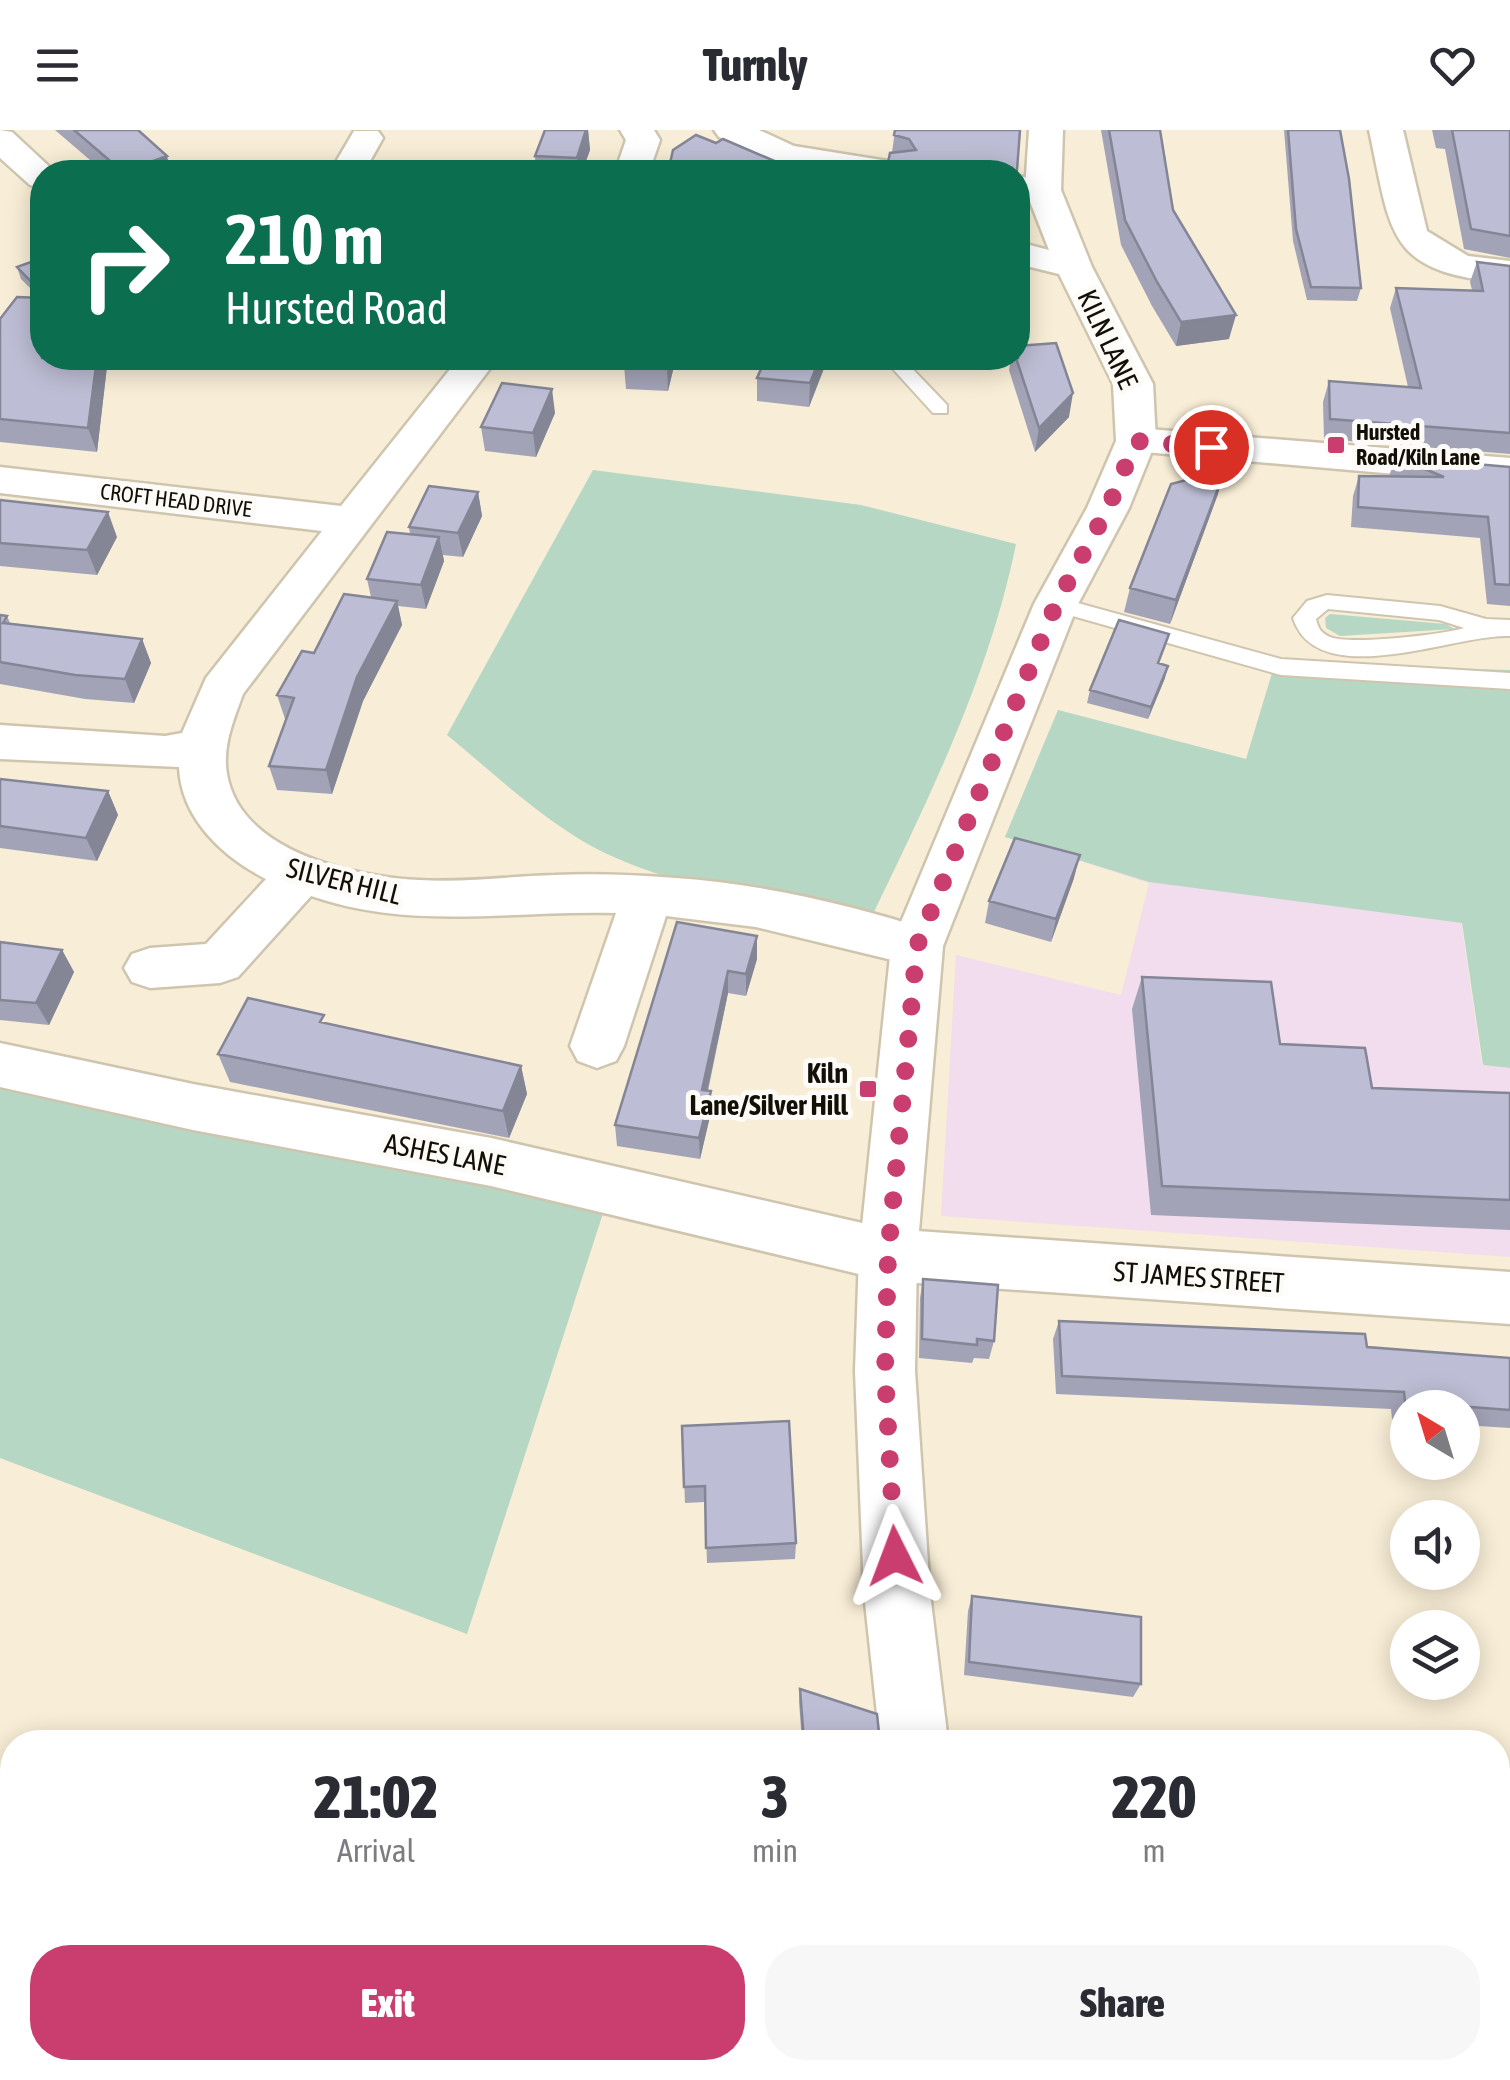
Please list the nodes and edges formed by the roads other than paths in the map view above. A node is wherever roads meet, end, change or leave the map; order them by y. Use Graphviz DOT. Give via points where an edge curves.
graph roads {
  1 [pos="637,130"];
  2 [pos="730,130"];
  3 [pos="1046,130"];
  4 [pos="1386,130"];
  5 [pos="366,138"];
  6 [pos="0,139"];
  7 [pos="354,160"];
  8 [pos="636,160"];
  9 [pos="800,160"];
  10 [pos="30,167"];
  11 [pos="1030,189"];
  12 [pos="1030,256"];
  13 [pos="1074,267"];
  14 [pos="1510,272"];
  15 [pos="470,370"];
  16 [pos="902,370"];
  17 [pos="940,409"];
  18 [pos="1136,441"];
  19 [pos="1510,471"];
  20 [pos="0,480"];
  21 [pos="351,521"];
  22 [pos="1056,604"];
  23 [pos="1485,626"];
  24 [pos="1510,628"];
  25 [pos="1510,682"];
  26 [pos="0,742"];
  27 [pos="202,746"];
  28 [pos="301,874"];
  29 [pos="647,896"];
  30 [pos="917,946"];
  31 [pos="150,968"];
  32 [pos="597,1046"];
  33 [pos="0,1065"];
  34 [pos="888,1255"];
  35 [pos="1510,1298"];
  36 [pos="913,1730"];
  1 -- 8 [label="street" via="643,140"];
  2 -- 9 [label="street"];
  3 -- 11 [label="street"];
  4 -- 14 [label="street" via="1410,234 1419,245 1459,266"];
  5 -- 7 [label="street"];
  6 -- 10 [label="street"];
  11 -- 13 [label="street, KILN LANE"];
  12 -- 13 [label="street"];
  13 -- 18 [label="street, KILN LANE" via="1133,384"];
  15 -- 21 [label="street, SILVER HILL"];
  16 -- 17 [label="lane"];
  18 -- 19 [label="street"];
  18 -- 22 [label="street, KILN LANE"];
  20 -- 21 [label="street, CROFT HEAD DRIVE"];
  21 -- 27 [label="street, SILVER HILL" via="222,688"];
  22 -- 25 [label="lane" via="1281,666"];
  22 -- 30 [label="street, KILN LANE"];
  23 -- 23 [label="lane" via="1440,613 1327,602 1304,618 1318,642 1334,647 1451,639"];
  23 -- 24 [label="lane"];
  26 -- 27 [label="street" via="166,753"];
  27 -- 28 [label="street, SILVER HILL" via="206,787 226,830 258,856"];
  28 -- 29 [label="street, SILVER HILL" via="378,895 445,900"];
  28 -- 31 [label="street" via="220,963"];
  29 -- 30 [label="street, SILVER HILL" via="708,900"];
  29 -- 32 [label="street"];
  30 -- 34 [label="street, KILN LANE"];
  33 -- 34 [label="street, ASHES LANE" via="491,1162"];
  34 -- 35 [label="street, ST JAMES STREET"];
  34 -- 36 [label="street, KILN LANE" via="885,1372 897,1593"];
}
